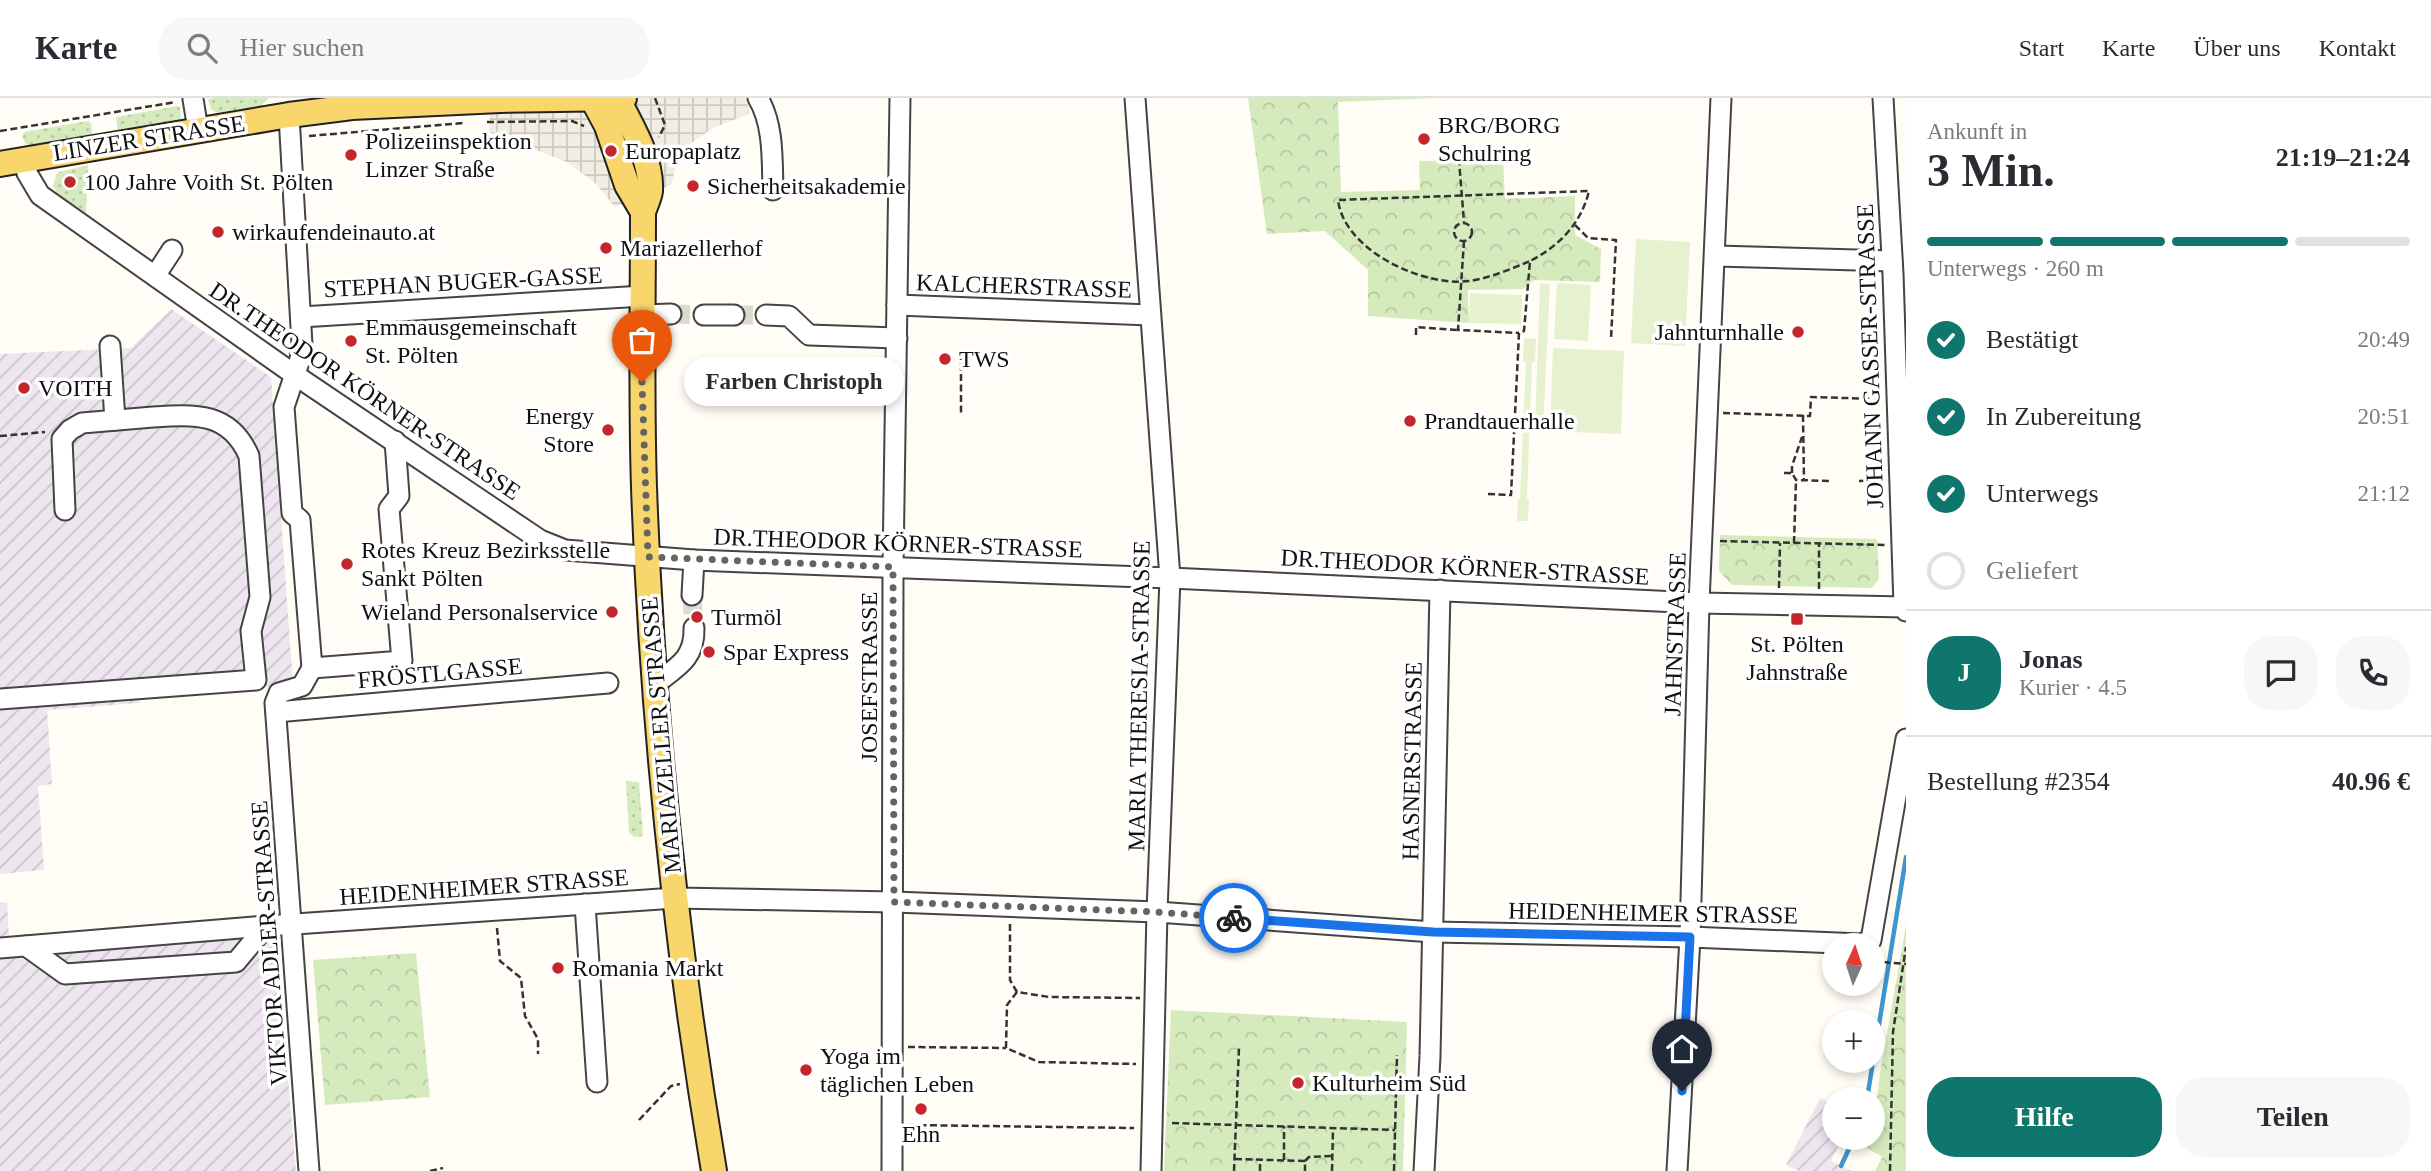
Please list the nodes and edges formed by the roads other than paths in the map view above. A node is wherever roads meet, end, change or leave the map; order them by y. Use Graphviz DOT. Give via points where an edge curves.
graph roads {
  1 [pos="592,98"];
  2 [pos="617,98"];
  3 [pos="624,98"];
  4 [pos="758,98"];
  5 [pos="901,98"];
  6 [pos="1135,98"];
  7 [pos="1721,98"];
  8 [pos="1883,98"];
  9 [pos="193,99"];
  10 [pos="500,99"];
  11 [pos="290,126"];
  12 [pos="198,130"];
  13 [pos="24,159"];
  14 [pos="0,164"];
  15 [pos="773,190"];
  16 [pos="643,212"];
  17 [pos="1898,213"];
  18 [pos="172,250"];
  19 [pos="1716,256"];
  20 [pos="1892,261"];
  21 [pos="155,276"];
  22 [pos="638,302"];
  23 [pos="897,305"];
  24 [pos="671,314"];
  25 [pos="704,315"];
  26 [pos="734,315"];
  27 [pos="1150,315"];
  28 [pos="766,316"];
  29 [pos="302,317"];
  30 [pos="897,338"];
  31 [pos="110,346"];
  32 [pos="295,375"];
  33 [pos="115,420"];
  34 [pos="395,442"];
  35 [pos="65,510"];
  36 [pos="648,557"];
  37 [pos="695,560"];
  38 [pos="893,567"];
  39 [pos="1170,578"];
  40 [pos="1440,590"];
  41 [pos="692,595"];
  42 [pos="1699,603"];
  43 [pos="1905,608"];
  44 [pos="694,628"];
  45 [pos="312,668"];
  46 [pos="608,683"];
  47 [pos="655,684"];
  48 [pos="0,699"];
  49 [pos="276,712"];
  50 [pos="1906,739"];
  51 [pos="674,898"];
  52 [pos="894,902"];
  53 [pos="585,904"];
  54 [pos="1157,912"];
  55 [pos="292,925"];
  56 [pos="266,926"];
  57 [pos="1433,932"];
  58 [pos="1690,937"];
  59 [pos="26,946"];
  60 [pos="0,948"];
  61 [pos="597,1082"];
  62 [pos="309,1171"];
  63 [pos="714,1171"];
  64 [pos="892,1171"];
  65 [pos="1151,1171"];
  66 [pos="1424,1171"];
  67 [pos="1677,1171"];
  1 -- 2 [label="main road, LINZER STRASSE"];
  1 -- 10 [label="main road, LINZER STRASSE"];
  1 -- 16 [label="main road, MARIAZELLER STRASSE" via="627,185"];
  2 -- 3 [label="main road, LINZER STRASSE"];
  2 -- 16 [label="main road, MARIAZELLER STRASSE" via="645,162 650,192"];
  4 -- 15 [label="street" via="766,111"];
  5 -- 23 [label="street, JOSEFSTRASSE"];
  6 -- 27 [label="street, MARIA THERESIA-STRASSE"];
  7 -- 19 [label="street, JAHNSTRASSE"];
  8 -- 17 [label="street, JOHANN GASSER-STRASSE"];
  9 -- 12 [label="street"];
  10 -- 11 [label="main road, LINZER STRASSE" via="389,104"];
  11 -- 12 [label="main road, LINZER STRASSE"];
  11 -- 29 [label="street"];
  12 -- 13 [label="main road, LINZER STRASSE"];
  13 -- 14 [label="main road, LINZER STRASSE"];
  13 -- 21 [label="street, DR.THEODOR KÖRNER-STRASSE" via="40,195"];
  16 -- 22 [label="main road, MARIAZELLER STRASSE"];
  17 -- 20 [label="street, JOHANN GASSER-STRASSE"];
  18 -- 21 [label="street"];
  19 -- 20 [label="street"];
  19 -- 42 [label="street, JAHNSTRASSE"];
  20 -- 43 [label="street, JOHANN GASSER-STRASSE"];
  21 -- 32 [label="street, DR.THEODOR KÖRNER-STRASSE"];
  22 -- 24 [label="street, STEPHAN BUGER-GASSE"];
  22 -- 29 [label="street, STEPHAN BUGER-GASSE"];
  22 -- 36 [label="main road, MARIAZELLER STRASSE"];
  23 -- 27 [label="street, KALCHERSTRASSE"];
  23 -- 30 [label="street, JOSEFSTRASSE"];
  25 -- 26 [label="street"];
  27 -- 39 [label="street, MARIA THERESIA-STRASSE"];
  28 -- 30 [label="street" via="789,316 809,335"];
  29 -- 32 [label="street"];
  30 -- 38 [label="street, JOSEFSTRASSE"];
  31 -- 33 [label="street"];
  32 -- 34 [label="street, DR.THEODOR KÖRNER-STRASSE"];
  32 -- 45 [label="street" via="284,407 292,513 300,520"];
  33 -- 35 [label="street" via="82,423 62,439"];
  33 -- 48 [label="street" via="192,414 212,419 242,439 249,456 260,597 251,631 256,680"];
  34 -- 36 [label="street, DR.THEODOR KÖRNER-STRASSE" via="551,545"];
  34 -- 45 [label="street" via="399,496 389,509 402,661"];
  36 -- 37 [label="street, DR.THEODOR KÖRNER-STRASSE"];
  36 -- 47 [label="main road, MARIAZELLER STRASSE"];
  37 -- 38 [label="street, DR.THEODOR KÖRNER-STRASSE"];
  37 -- 41 [label="street"];
  38 -- 39 [label="street, DR.THEODOR KÖRNER-STRASSE"];
  38 -- 52 [label="street, JOSEFSTRASSE"];
  39 -- 40 [label="street, DR.THEODOR KÖRNER-STRASSE"];
  39 -- 54 [label="street, MARIA THERESIA-STRASSE"];
  40 -- 42 [label="street, DR.THEODOR KÖRNER-STRASSE"];
  40 -- 57 [label="street, HASNERSTRASSE"];
  42 -- 43 [label="street, DR.THEODOR KÖRNER-STRASSE"];
  42 -- 58 [label="street, JAHNSTRASSE"];
  44 -- 47 [label="street" via="686,659"];
  45 -- 49 [label="street" via="302,686 279,693"];
  46 -- 49 [label="street, FRÖSTLGASSE"];
  47 -- 51 [label="main road, MARIAZELLER STRASSE"];
  49 -- 55 [label="street, VIKTOR ADLER-STRASSE"];
  50 -- 58 [label="street, HEIDENHEIMER STRASSE" via="1871,940 1861,944"];
  51 -- 52 [label="street, HEIDENHEIMER STRASSE"];
  51 -- 53 [label="street, HEIDENHEIMER STRASSE"];
  51 -- 63 [label="main road, MARIAZELLER STRASSE"];
  52 -- 54 [label="street, HEIDENHEIMER STRASSE"];
  52 -- 64 [label="street, JOSEFSTRASSE"];
  53 -- 55 [label="street, HEIDENHEIMER STRASSE"];
  53 -- 61 [label="street"];
  54 -- 57 [label="street, HEIDENHEIMER STRASSE"];
  54 -- 65 [label="street, MARIA THERESIA-STRASSE"];
  55 -- 56 [label="street, HEIDENHEIMER STRASSE"];
  55 -- 62 [label="street, VIKTOR ADLER-STRASSE"];
  56 -- 59 [label="street, HEIDENHEIMER STRASSE"];
  56 -- 59 [label="street" via="236,962 65,974"];
  57 -- 58 [label="street, HEIDENHEIMER STRASSE"];
  57 -- 66 [label="street"];
  58 -- 67 [label="street, JAHNSTRASSE"];
  59 -- 60 [label="street, HEIDENHEIMER STRASSE"];
}
